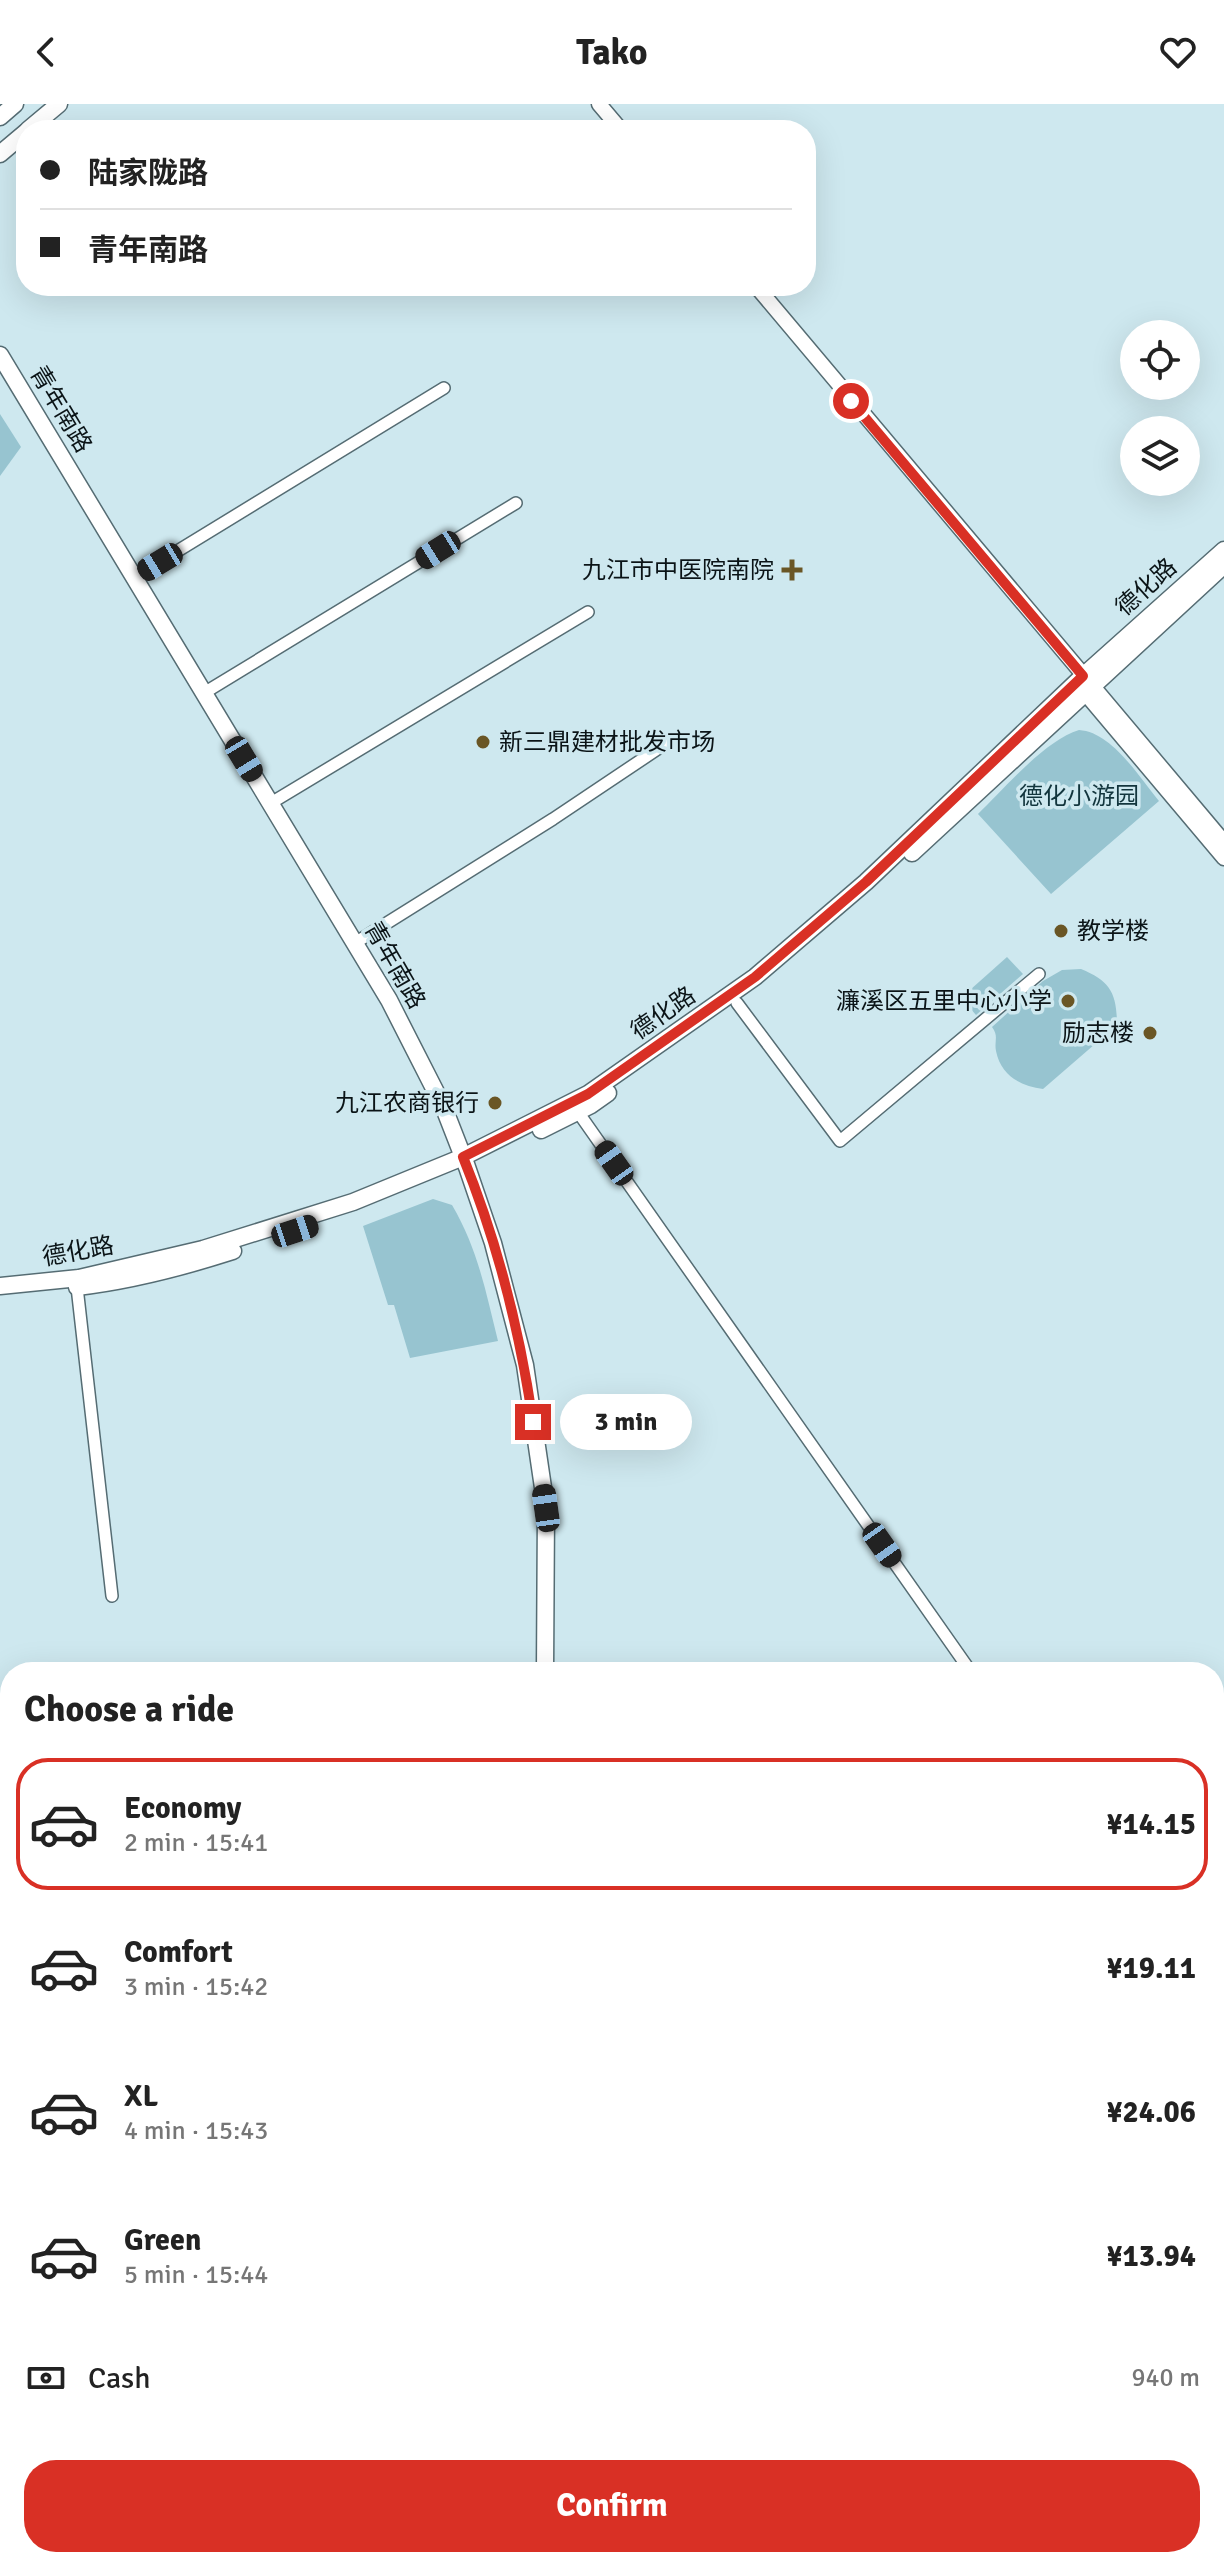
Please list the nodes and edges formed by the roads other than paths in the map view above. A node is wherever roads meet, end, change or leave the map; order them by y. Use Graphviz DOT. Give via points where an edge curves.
graph roads {
  1 [pos="15,104"];
  2 [pos="59,104"];
  3 [pos="599,104"];
  4 [pos="0,117"];
  5 [pos="40,120"];
  6 [pos="613,120"];
  7 [pos="16,140"];
  8 [pos="0,154"];
  9 [pos="764,296"];
  10 [pos="0,355"];
  11 [pos="444,388"];
  12 [pos="516,503"];
  13 [pos="1224,550"];
  14 [pos="1224,565"];
  15 [pos="135,577"];
  16 [pos="588,612"];
  17 [pos="1084,685"];
  18 [pos="204,693"];
  19 [pos="674,738"];
  20 [pos="271,803"];
  21 [pos="1224,842"];
  22 [pos="1224,858"];
  23 [pos="355,943"];
  24 [pos="1039,974"];
  25 [pos="737,1003"];
  26 [pos="578,1112"];
  27 [pos="465,1162"];
  28 [pos="0,1286"];
  29 [pos="77,1287"];
  30 [pos="0,1296"];
  31 [pos="112,1596"];
  32 [pos="545,1662"];
  33 [pos="964,1662"];
  1 -- 4 [label="main road"];
  2 -- 5 [label="main road"];
  3 -- 6 [label="street"];
  7 -- 8 [label="main road"];
  9 -- 17 [label="street"];
  10 -- 15 [label="main road, 青年南路"];
  11 -- 15 [label="street"];
  12 -- 18 [label="street"];
  13 -- 17 [label="main road, 德化路"];
  14 -- 17 [label="main road, 德化路"];
  15 -- 18 [label="main road, 青年南路"];
  16 -- 20 [label="street"];
  17 -- 21 [label="street"];
  17 -- 22 [label="street"];
  17 -- 25 [label="main road, 德化路" via="875,887"];
  17 -- 27 [label="main road, 德化路" via="755,977 588,1094"];
  18 -- 20 [label="main road, 青年南路"];
  19 -- 23 [label="street"];
  20 -- 23 [label="main road, 青年南路"];
  23 -- 27 [label="main road, 青年南路" via="417,1054"];
  24 -- 25 [label="street" via="840,1141"];
  25 -- 26 [label="main road, 德化路"];
  26 -- 27 [label="main road, 德化路"];
  26 -- 33 [label="street"];
  27 -- 28 [label="main road, 德化路" via="203,1249 79,1278"];
  27 -- 29 [label="main road, 德化路" via="354,1212 198,1262"];
  27 -- 32 [label="main road, 青年南路" via="525,1365 546,1508"];
  29 -- 30 [label="main road, 德化路"];
  29 -- 31 [label="street"];
}
